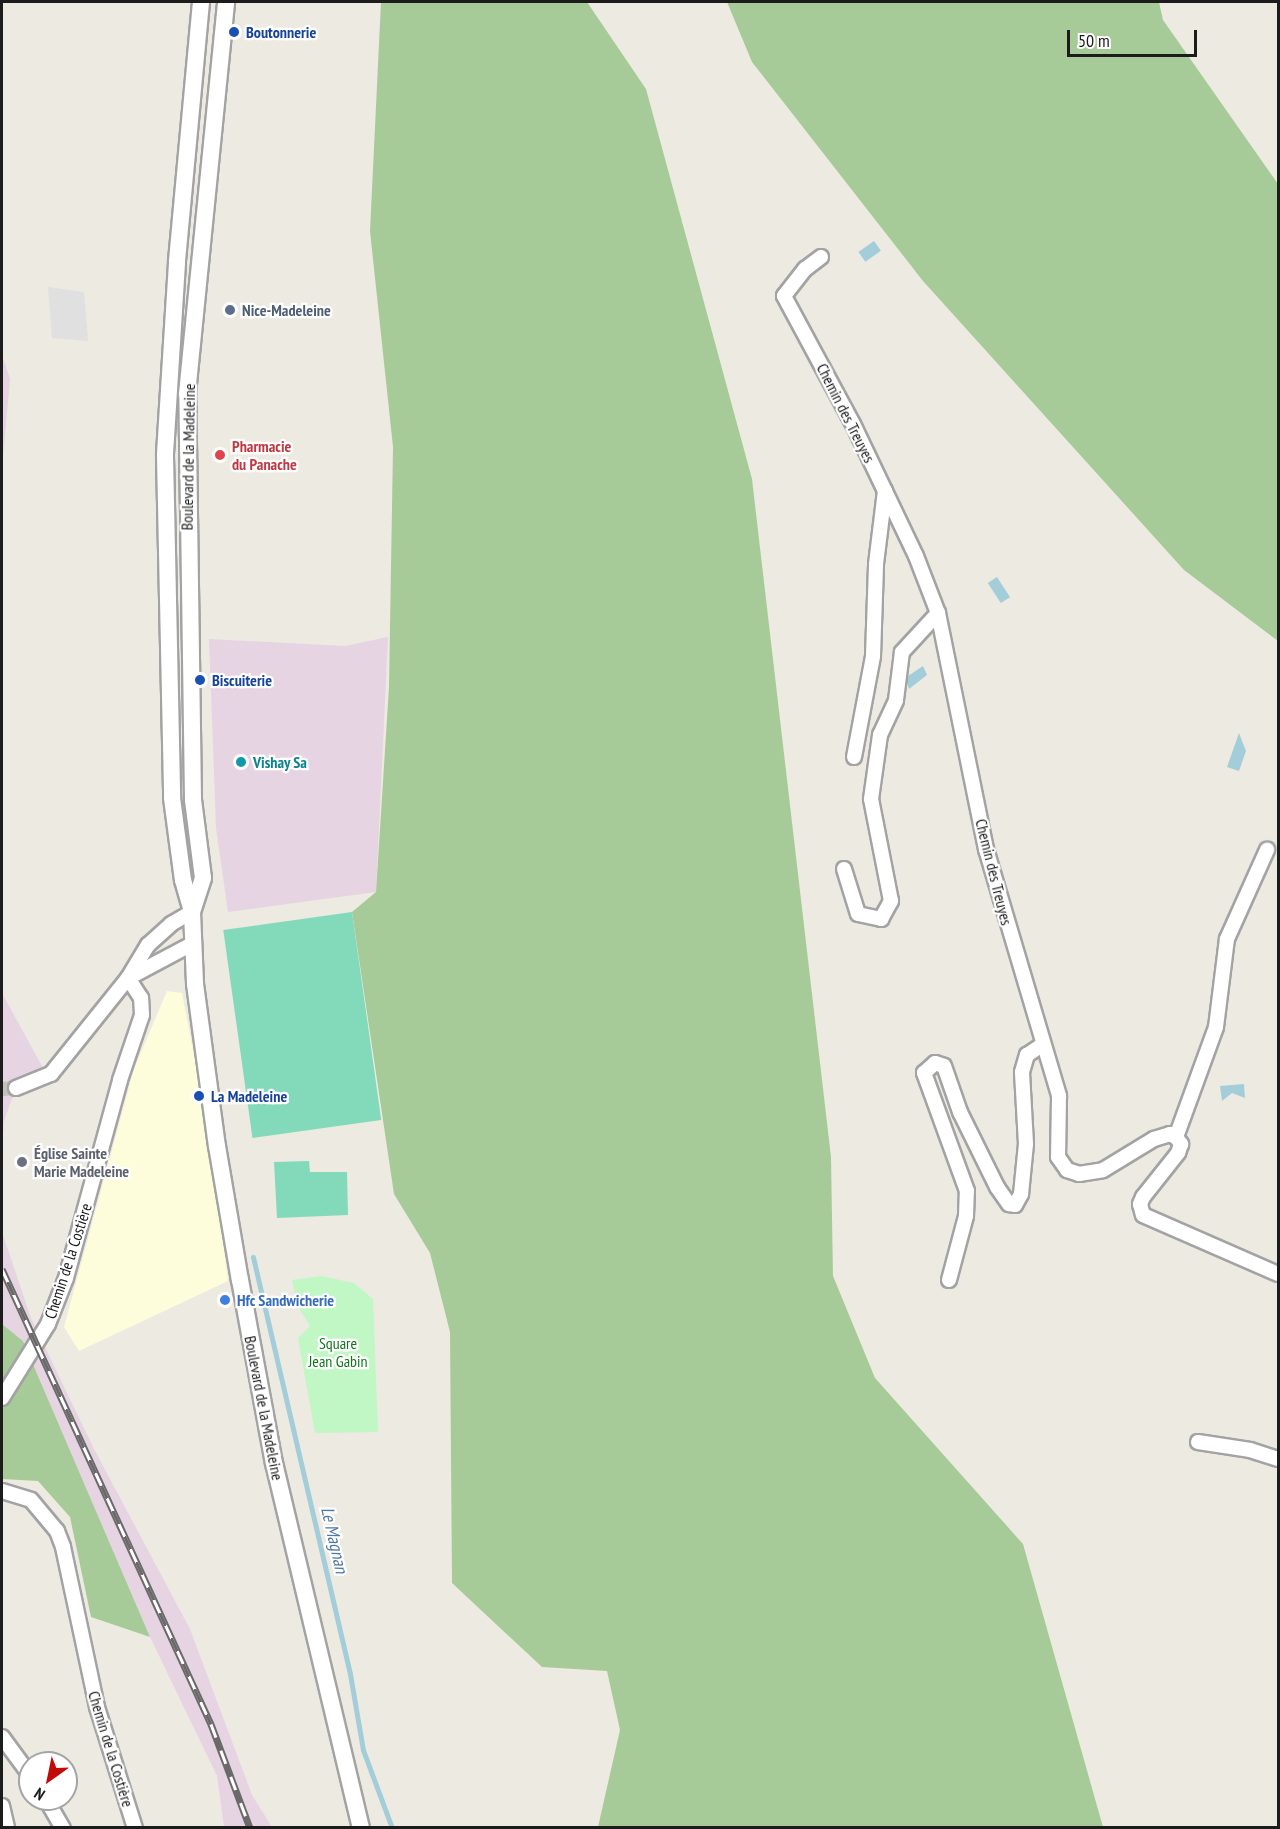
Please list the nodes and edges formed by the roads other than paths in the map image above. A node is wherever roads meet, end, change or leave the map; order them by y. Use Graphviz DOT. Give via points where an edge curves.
graph roads {
  1 [pos="201,2"];
  2 [pos="226,2"];
  3 [pos="821,257"];
  4 [pos="885,491"];
  5 [pos="938,613"];
  6 [pos="854,758"];
  7 [pos="1267,850"];
  8 [pos="844,869"];
  9 [pos="192,912"];
  10 [pos="194,943"];
  11 [pos="128,978"];
  12 [pos="1042,1045"];
  13 [pos="16,1088"];
  14 [pos="1176,1137"];
  15 [pos="1278,1274"];
  16 [pos="950,1280"];
  17 [pos="2,1398"];
  18 [pos="1198,1442"];
  19 [pos="1278,1459"];
  20 [pos="2,1491"];
  21 [pos="2,1737"];
  22 [pos="18,1759"];
  23 [pos="2,1806"];
  24 [pos="53,1811"];
  25 [pos="7,1827"];
  26 [pos="63,1827"];
  27 [pos="135,1827"];
  28 [pos="361,1827"];
  1 -- 9 [label="street, Boulevard de la Madeleine" via="177,263 165,456 172,798 183,880"];
  2 -- 9 [label="street, Boulevard de la Madeleine" via="186,405 193,800 203,878"];
  3 -- 4 [label="street, Chemin des Treuyes" via="805,269 784,296"];
  4 -- 5 [label="street, Chemin des Treuyes"];
  4 -- 6 [label="street" via="876,564 873,656"];
  5 -- 8 [label="street" via="902,652 896,700 880,735 871,799 891,901 881,919 858,914"];
  5 -- 12 [label="street, Chemin des Treuyes" via="986,849"];
  7 -- 14 [label="street" via="1227,939 1216,1027"];
  9 -- 10 [label="street, Boulevard de la Madeleine"];
  9 -- 11 [label="street" via="159,933"];
  10 -- 11 [label="street"];
  10 -- 28 [label="street, Boulevard de la Madeleine" via="195,984 217,1146 274,1463"];
  11 -- 13 [label="street" via="51,1074"];
  11 -- 17 [label="street, Chemin de la Costière" via="141,998 142,1015 120,1080 66,1278 48,1324"];
  12 -- 14 [label="street, Chemin des Treuyes" via="1059,1096 1058,1157 1066,1170 1079,1174 1103,1170 1154,1139 1170,1134"];
  12 -- 16 [label="street" via="1027,1055 1022,1072 1026,1144 1022,1194 1015,1205 1009,1204 997,1187 960,1112 944,1066 935,1063 924,1072 967,1191 966,1216"];
  14 -- 15 [label="street" via="1181,1144 1178,1153 1143,1197 1143,1215"];
  18 -- 19 [label="street"];
  20 -- 27 [label="street, Chemin de la Costière" via="31,1500 57,1531 97,1707"];
  21 -- 22 [label="street"];
  23 -- 25 [label="street"];
  24 -- 26 [label="street"];
}
